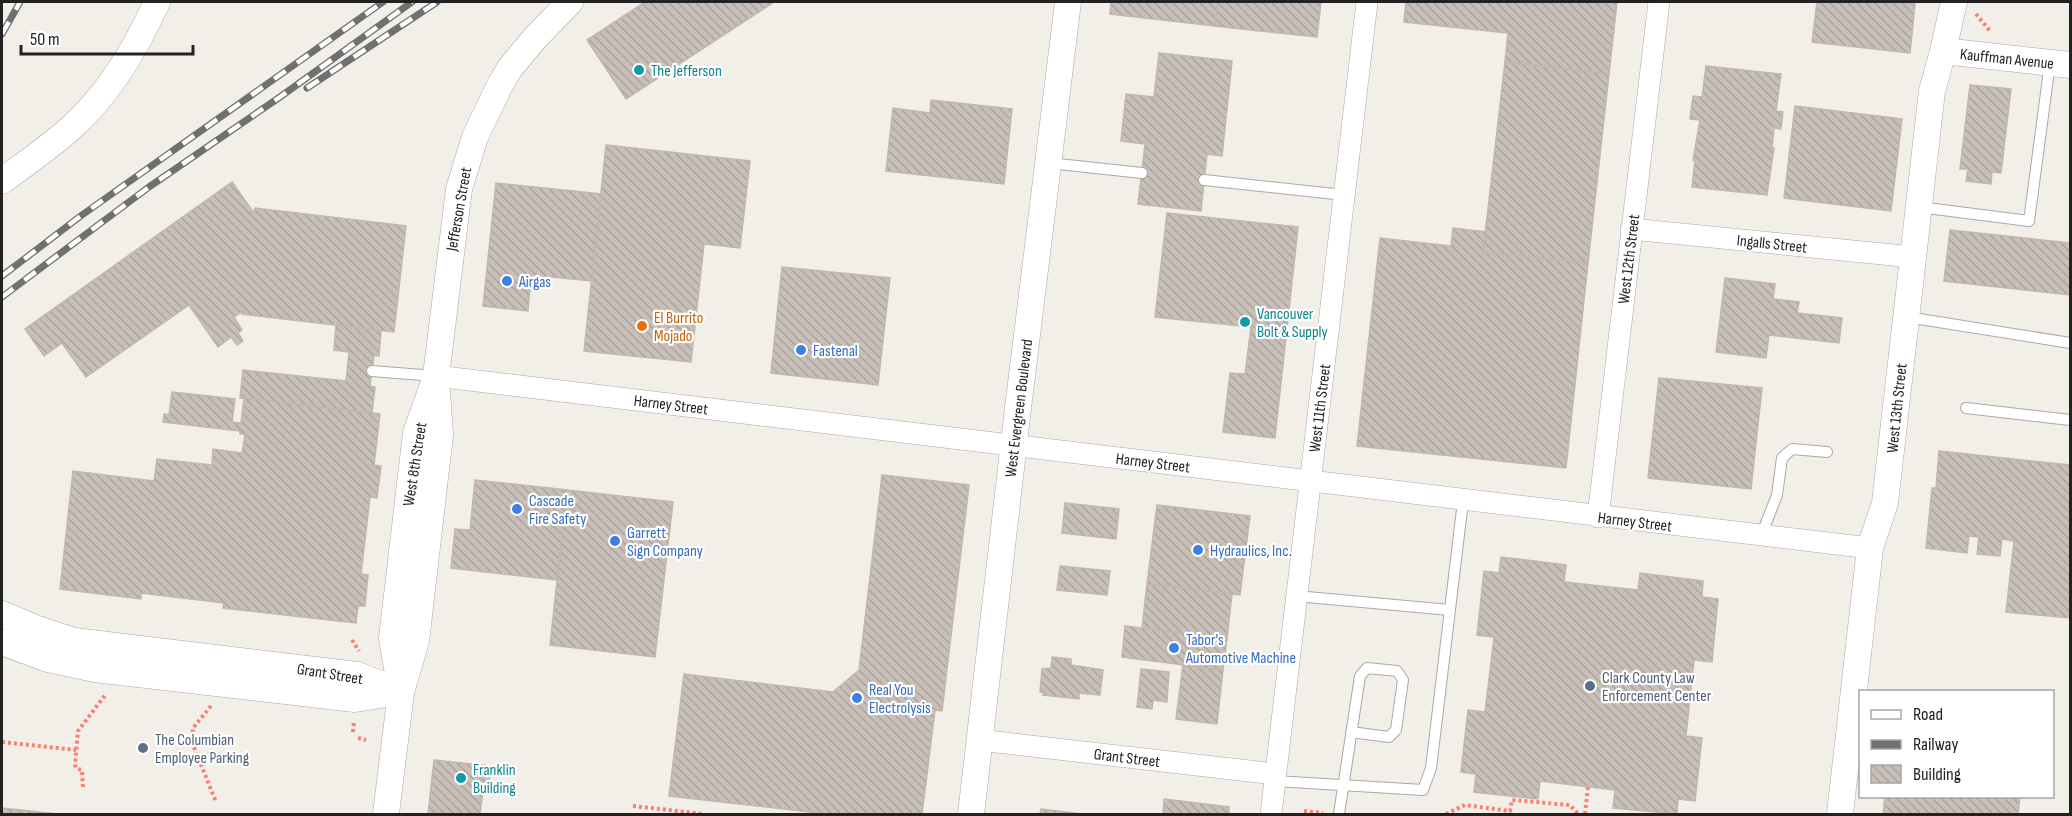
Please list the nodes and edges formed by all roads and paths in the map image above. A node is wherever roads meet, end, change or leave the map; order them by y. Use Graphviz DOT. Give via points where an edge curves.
graph roads {
  1 [pos="157,2"];
  2 [pos="570,2"];
  3 [pos="1068,2"];
  4 [pos="1367,2"];
  5 [pos="1659,2"];
  6 [pos="1963,5"];
  7 [pos="1992,33"];
  8 [pos="1943,51"];
  9 [pos="2060,63"];
  10 [pos="1049,163"];
  11 [pos="1142,173"];
  12 [pos="1204,180"];
  13 [pos="2,181"];
  14 [pos="1344,195"];
  15 [pos="1919,207"];
  16 [pos="1631,229"];
  17 [pos="1913,257"];
  18 [pos="1906,317"];
  19 [pos="2070,343"];
  20 [pos="372,371"];
  21 [pos="436,376"];
  22 [pos="1966,408"];
  23 [pos="2070,420"];
  24 [pos="1014,444"];
  25 [pos="1827,453"];
  26 [pos="1310,482"];
  27 [pos="1463,501"];
  28 [pos="1598,517"];
  29 [pos="1761,536"];
  30 [pos="1870,549"];
  31 [pos="1296,596"];
  32 [pos="1450,609"];
  33 [pos="2,614"];
  34 [pos="352,640"];
  35 [pos="2,642"];
  36 [pos="359,651"];
  37 [pos="123,672"];
  38 [pos="228,684"];
  39 [pos="401,692"];
  40 [pos="354,720"];
  41 [pos="353,732"];
  42 [pos="1351,732"];
  43 [pos="358,738"];
  44 [pos="366,740"];
  45 [pos="979,740"];
  46 [pos="2,742"];
  47 [pos="76,750"];
  48 [pos="1275,778"];
  49 [pos="1343,786"];
  50 [pos="1588,786"];
  51 [pos="83,787"];
  52 [pos="216,802"];
  53 [pos="633,806"];
  54 [pos="1304,811"];
  55 [pos="386,814"];
  56 [pos="704,814"];
  57 [pos="971,814"];
  58 [pos="1271,814"];
  59 [pos="1332,814"];
  60 [pos="1339,814"];
  61 [pos="1446,814"];
  62 [pos="1578,814"];
  63 [pos="1585,814"];
  64 [pos="1840,814"];
  1 -- 13 [label="street" via="119,71 90,109 54,143"];
  2 -- 21 [label="street, Jefferson Street" via="510,68 468,153 456,206"];
  3 -- 10 [label="street, West Evergreen Boulevard"];
  4 -- 14 [label="street, West 11th Street"];
  5 -- 16 [label="street, West 12th Street"];
  6 -- 7 [label="path"];
  6 -- 8 [label="street, West 13th Street"];
  8 -- 9 [label="street, Kauffman Avenue"];
  8 -- 15 [label="street, West 13th Street" via="1932,91"];
  9 -- 15 [label="lane" via="2029,221"];
  10 -- 11 [label="lane"];
  10 -- 24 [label="street, West Evergreen Boulevard"];
  12 -- 14 [label="lane"];
  14 -- 26 [label="street, West 11th Street"];
  15 -- 17 [label="street, West 13th Street"];
  16 -- 17 [label="street, Ingalls Street"];
  16 -- 28 [label="street, West 12th Street"];
  17 -- 18 [label="street, West 13th Street"];
  18 -- 19 [label="lane"];
  18 -- 30 [label="street, West 13th Street" via="1885,503"];
  20 -- 21 [label="lane"];
  21 -- 24 [label="street, Harney Street"];
  21 -- 39 [label="street, West 8th Street" via="416,433 392,638"];
  22 -- 23 [label="lane"];
  24 -- 26 [label="street, Harney Street"];
  24 -- 45 [label="street, West Evergreen Boulevard"];
  25 -- 29 [label="lane" via="1792,449 1782,458 1777,495"];
  26 -- 27 [label="street, Harney Street"];
  26 -- 31 [label="street, West 11th Street"];
  27 -- 28 [label="street, Harney Street"];
  27 -- 32 [label="lane"];
  28 -- 29 [label="street, Harney Street"];
  29 -- 30 [label="street, Harney Street"];
  30 -- 64 [label="street, West 13th Street"];
  31 -- 32 [label="lane"];
  31 -- 48 [label="street, West 11th Street"];
  32 -- 49 [label="lane" via="1431,768 1423,790"];
  33 -- 39 [label="street, Grant Street" via="74,641 357,675"];
  34 -- 36 [label="path"];
  35 -- 37 [label="street, Grant Street" via="48,659"];
  37 -- 38 [label="street, Grant Street"];
  37 -- 47 [label="path" via="78,731"];
  38 -- 39 [label="street, Grant Street" via="355,699"];
  38 -- 52 [label="path" via="193,728 192,742"];
  39 -- 55 [label="street, West 8th Street"];
  40 -- 41 [label="path"];
  42 -- 42 [label="lane" via="1360,676 1367,668 1397,671 1403,680 1396,730 1389,737"];
  42 -- 49 [label="lane"];
  43 -- 44 [label="path"];
  45 -- 48 [label="street, Grant Street"];
  45 -- 57 [label="street, West Evergreen Boulevard"];
  46 -- 47 [label="path"];
  47 -- 51 [label="path" via="75,765 82,770"];
  48 -- 49 [label="lane"];
  48 -- 58 [label="street, West 11th Street"];
  49 -- 60 [label="lane"];
  50 -- 63 [label="path"];
  53 -- 56 [label="path"];
  54 -- 59 [label="path"];
  61 -- 62 [label="path" via="1465,805 1510,811 1512,800 1570,805"];
}
